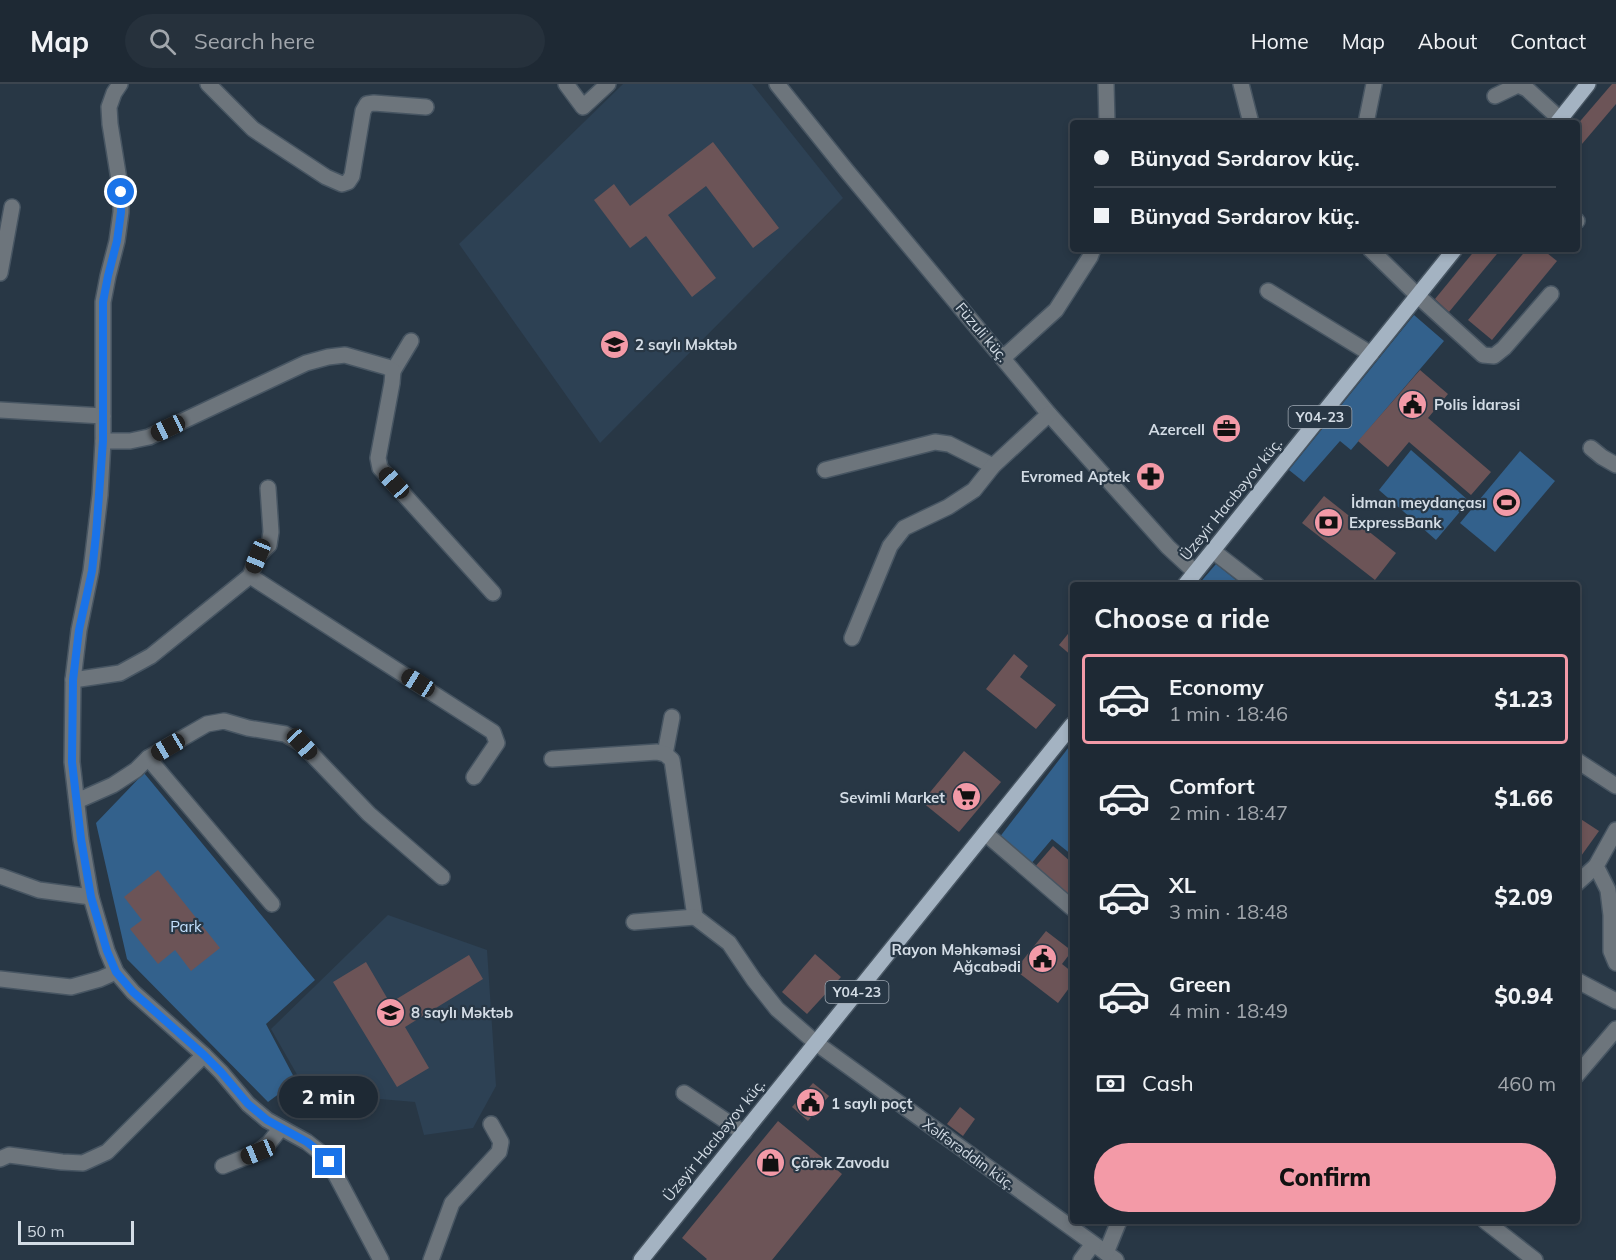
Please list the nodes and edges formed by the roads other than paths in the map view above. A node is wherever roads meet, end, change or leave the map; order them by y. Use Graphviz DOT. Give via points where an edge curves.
graph roads {
  1 [pos="120,84"];
  2 [pos="208,84"];
  3 [pos="566,84"];
  4 [pos="608,84"];
  5 [pos="777,84"];
  6 [pos="1106,84"];
  7 [pos="1240,84"];
  8 [pos="1374,84"];
  9 [pos="1588,84"];
  10 [pos="1495,96"];
  11 [pos="426,107"];
  12 [pos="1107,120"];
  13 [pos="1250,120"];
  14 [pos="1367,120"];
  15 [pos="1558,120"];
  16 [pos="1560,120"];
  17 [pos="12,207"];
  18 [pos="1092,252"];
  19 [pos="1373,252"];
  20 [pos="1453,252"];
  21 [pos="0,273"];
  22 [pos="1268,291"];
  23 [pos="1551,294"];
  24 [pos="1418,296"];
  25 [pos="411,341"];
  26 [pos="1371,354"];
  27 [pos="1003,358"];
  28 [pos="393,371"];
  29 [pos="0,410"];
  30 [pos="1049,414"];
  31 [pos="103,416"];
  32 [pos="103,441"];
  33 [pos="1591,447"];
  34 [pos="1616,465"];
  35 [pos="993,466"];
  36 [pos="825,470"];
  37 [pos="268,488"];
  38 [pos="1213,550"];
  39 [pos="1195,572"];
  40 [pos="250,576"];
  41 [pos="1187,582"];
  42 [pos="1253,582"];
  43 [pos="493,593"];
  44 [pos="852,638"];
  45 [pos="73,680"];
  46 [pos="672,717"];
  47 [pos="1070,727"];
  48 [pos="665,754"];
  49 [pos="148,758"];
  50 [pos="552,759"];
  51 [pos="1580,763"];
  52 [pos="474,777"];
  53 [pos="1616,786"];
  54 [pos="77,801"];
  55 [pos="1616,830"];
  56 [pos="985,833"];
  57 [pos="1596,866"];
  58 [pos="0,876"];
  59 [pos="442,877"];
  60 [pos="1580,880"];
  61 [pos="91,897"];
  62 [pos="272,904"];
  63 [pos="1070,906"];
  64 [pos="695,917"];
  65 [pos="634,921"];
  66 [pos="1616,963"];
  67 [pos="116,972"];
  68 [pos="0,979"];
  69 [pos="1580,982"];
  70 [pos="1616,1001"];
  71 [pos="1616,1029"];
  72 [pos="816,1043"];
  73 [pos="204,1055"];
  74 [pos="1580,1071"];
  75 [pos="684,1093"];
  76 [pos="491,1124"];
  77 [pos="281,1128"];
  78 [pos="744,1133"];
  79 [pos="0,1158"];
  80 [pos="223,1166"];
  81 [pos="1118,1224"];
  82 [pos="1489,1224"];
  83 [pos="1105,1252"];
  84 [pos="381,1260"];
  85 [pos="431,1260"];
  86 [pos="641,1260"];
  87 [pos="1081,1260"];
  88 [pos="1535,1260"];
  1 -- 31 [label="street" via="109,107 121,212 103,302"];
  2 -- 11 [label="street" via="253,129 342,184 352,176 363,111 368,104"];
  3 -- 4 [label="street" via="583,107"];
  5 -- 27 [label="street, Füzuli küç."];
  6 -- 12 [label="street"];
  7 -- 13 [label="street"];
  8 -- 14 [label="street"];
  9 -- 16 [label="main road"];
  10 -- 15 [label="street" via="1518,85"];
  17 -- 21 [label="street"];
  18 -- 27 [label="street" via="1056,309"];
  19 -- 24 [label="street"];
  20 -- 24 [label="main road, Üzeyir Hacıbəyov küç. / Y04-23"];
  22 -- 26 [label="street"];
  23 -- 24 [label="street" via="1494,356 1483,356"];
  24 -- 26 [label="main road, Üzeyir Hacıbəyov küç. / Y04-23"];
  25 -- 28 [label="street"];
  26 -- 38 [label="main road, Üzeyir Hacıbəyov küç. / Y04-23"];
  27 -- 30 [label="street, Füzuli küç."];
  28 -- 32 [label="street" via="345,355 328,357 306,363 149,437"];
  28 -- 43 [label="street" via="378,458 380,468"];
  29 -- 31 [label="street"];
  30 -- 35 [label="street"];
  30 -- 39 [label="street, Füzuli küç."];
  31 -- 32 [label="street"];
  32 -- 45 [label="street" via="92,571"];
  33 -- 34 [label="street"];
  35 -- 36 [label="street" via="949,444 935,442"];
  35 -- 44 [label="street" via="974,490 904,528 890,546"];
  37 -- 40 [label="street" via="272,532 269,545 258,556"];
  38 -- 39 [label="main road, Üzeyir Hacıbəyov küç. / Y04-23"];
  38 -- 42 [label="street"];
  39 -- 41 [label="main road, Üzeyir Hacıbəyov küç. / Y04-23"];
  40 -- 45 [label="street" via="151,656 120,673"];
  40 -- 52 [label="street" via="493,732 497,743"];
  45 -- 54 [label="street" via="72,762"];
  46 -- 48 [label="street"];
  47 -- 56 [label="main road, Üzeyir Hacıbəyov küç. / Y04-23"];
  48 -- 50 [label="street"];
  48 -- 64 [label="street" via="672,760"];
  49 -- 54 [label="street" via="113,786"];
  49 -- 59 [label="street" via="207,724 224,721 285,734 302,744 369,814"];
  49 -- 62 [label="street"];
  51 -- 53 [label="street"];
  54 -- 61 [label="street"];
  55 -- 57 [label="street"];
  56 -- 63 [label="street"];
  56 -- 72 [label="main road, Üzeyir Hacıbəyov küç. / Y04-23"];
  57 -- 60 [label="street"];
  57 -- 66 [label="street" via="1608,890 1611,951"];
  58 -- 61 [label="street" via="39,890"];
  61 -- 67 [label="street"];
  64 -- 65 [label="street"];
  64 -- 72 [label="street" via="729,943 777,1009"];
  67 -- 68 [label="street" via="71,987"];
  67 -- 73 [label="street"];
  69 -- 70 [label="street"];
  71 -- 74 [label="street"];
  72 -- 78 [label="main road, Üzeyir Hacıbəyov küç. / Y04-23"];
  72 -- 83 [label="street, Xəlfərəddin küç."];
  73 -- 77 [label="street" via="248,1104"];
  73 -- 79 [label="street" via="108,1152 83,1163 9,1155"];
  75 -- 78 [label="street"];
  76 -- 85 [label="street" via="501,1142 499,1152 452,1203"];
  77 -- 80 [label="street" via="258,1152"];
  77 -- 84 [label="street" via="307,1142 329,1162"];
  78 -- 86 [label="main road, Üzeyir Hacıbəyov küç. / Y04-23"];
  81 -- 83 [label="street"];
  82 -- 88 [label="street"];
  83 -- 87 [label="street"];
}
